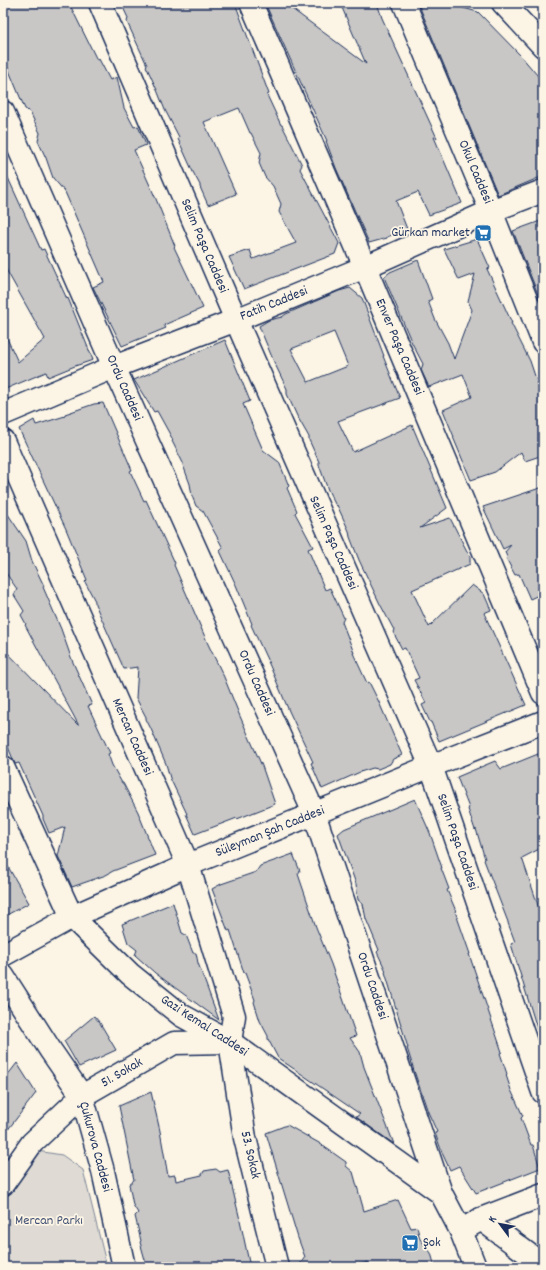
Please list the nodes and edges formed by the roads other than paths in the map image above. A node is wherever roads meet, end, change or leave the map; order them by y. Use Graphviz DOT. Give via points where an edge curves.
graph roads {
  1 [pos="100,3"];
  2 [pos="251,3"];
  3 [pos="404,3"];
  4 [pos="503,3"];
  5 [pos="543,46"];
  6 [pos="3,112"];
  7 [pos="543,191"];
  8 [pos="491,211"];
  9 [pos="365,267"];
  10 [pos="236,320"];
  11 [pos="543,342"];
  12 [pos="114,367"];
  13 [pos="3,414"];
  14 [pos="3,441"];
  15 [pos="543,692"];
  16 [pos="543,722"];
  17 [pos="431,766"];
  18 [pos="3,767"];
  19 [pos="314,813"];
  20 [pos="188,865"];
  21 [pos="72,917"];
  22 [pos="3,955"];
  23 [pos="3,976"];
  24 [pos="230,1042"];
  25 [pos="543,1092"];
  26 [pos="82,1096"];
  27 [pos="3,1184"];
  28 [pos="441,1193"];
  29 [pos="543,1195"];
  30 [pos="481,1219"];
  31 [pos="462,1231"];
  32 [pos="543,1265"];
  33 [pos="124,1267"];
  34 [pos="277,1267"];
  35 [pos="475,1267"];
  1 -- 10 [label="street, Selim Paşa Caddesi"];
  2 -- 9 [label="street, Enver Paşa Caddesi"];
  3 -- 8 [label="street, Okul Caddesi"];
  4 -- 5 [label="street"];
  6 -- 12 [label="street, Ordu Caddesi"];
  7 -- 8 [label="street, Fatih Caddesi"];
  8 -- 9 [label="street, Fatih Caddesi"];
  8 -- 11 [label="street, Okul Caddesi"];
  9 -- 10 [label="street, Fatih Caddesi"];
  9 -- 15 [label="street, Enver Paşa Caddesi"];
  10 -- 12 [label="street, Fatih Caddesi"];
  10 -- 17 [label="street, Selim Paşa Caddesi"];
  12 -- 13 [label="street, Fatih Caddesi"];
  12 -- 19 [label="street, Ordu Caddesi"];
  14 -- 20 [label="street, Mercan Caddesi"];
  16 -- 17 [label="street, Süleyman Şah Caddesi"];
  17 -- 19 [label="street, Süleyman Şah Caddesi"];
  17 -- 25 [label="street, Selim Paşa Caddesi"];
  18 -- 21 [label="street, Gazi Kemal Caddesi"];
  19 -- 20 [label="street, Süleyman Şah Caddesi"];
  19 -- 28 [label="street, Ordu Caddesi"];
  20 -- 21 [label="street, Süleyman Şah Caddesi"];
  20 -- 24 [label="street, Mercan Caddesi" via="234,1016"];
  21 -- 22 [label="street, Süleyman Şah Caddesi"];
  21 -- 24 [label="street, Gazi Kemal Caddesi" via="130,974 181,1015"];
  23 -- 26 [label="street, Çukurova Caddesi"];
  24 -- 26 [label="street, 51. Sokak" via="174,1043"];
  24 -- 28 [label="street, Gazi Kemal Caddesi"];
  24 -- 34 [label="street, 53. Sokak" via="245,1138"];
  26 -- 27 [label="street, 51. Sokak" via="32,1143"];
  26 -- 33 [label="street, Çukurova Caddesi" via="103,1171"];
  28 -- 31 [label="street, Ordu Caddesi"];
  29 -- 30 [label="street"];
  30 -- 31 [label="street"];
  30 -- 32 [label="street"];
  31 -- 35 [label="street, Ordu Caddesi"];
}
